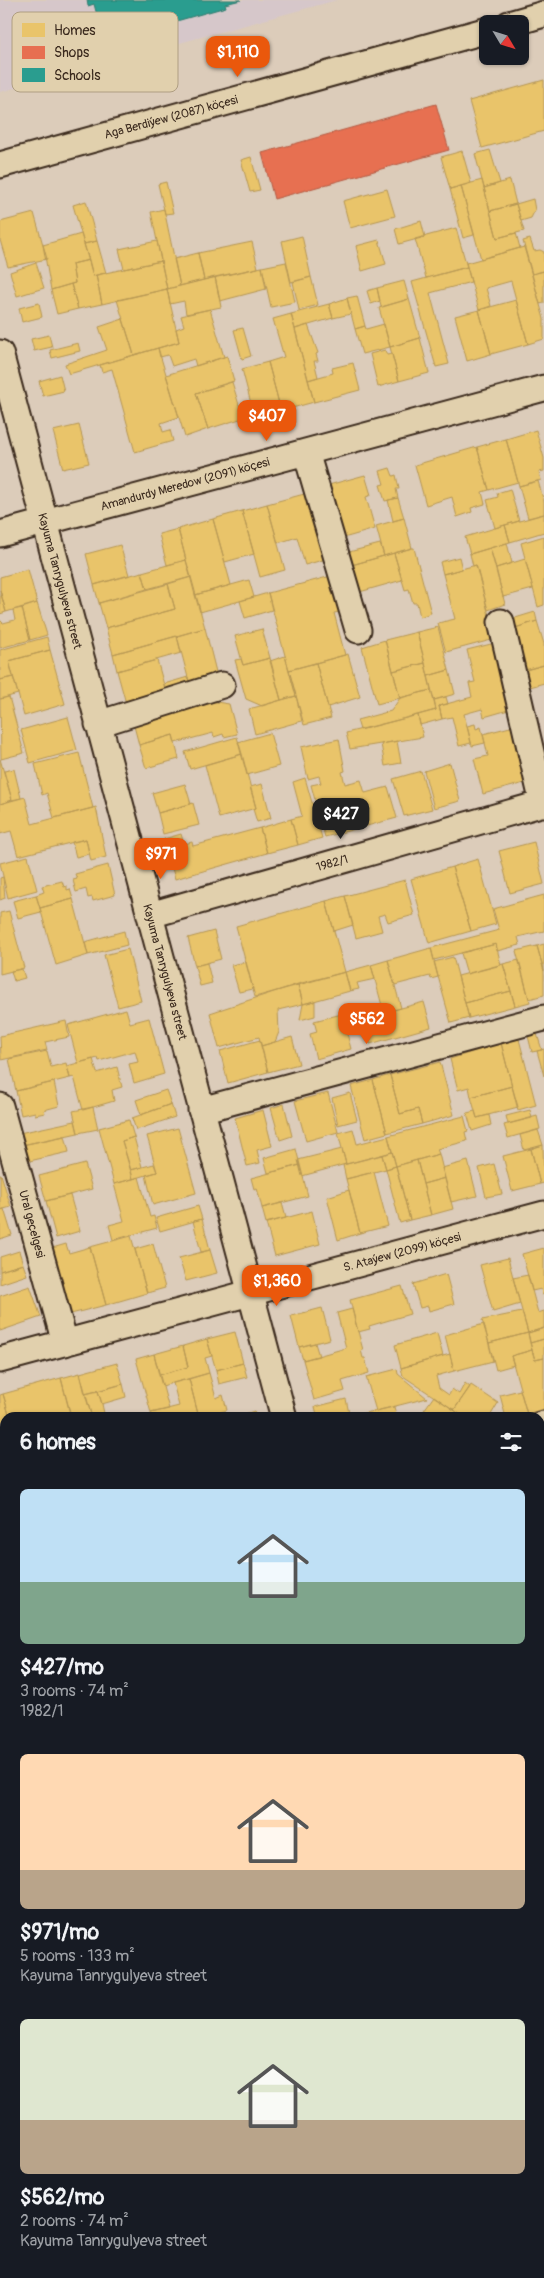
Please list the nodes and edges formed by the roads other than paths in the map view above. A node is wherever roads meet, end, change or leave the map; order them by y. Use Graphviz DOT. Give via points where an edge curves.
graph roads {
  1 [pos="544,14"];
  2 [pos="529,18"];
  3 [pos="479,32"];
  4 [pos="0,165"];
  5 [pos="0,353"];
  6 [pos="544,388"];
  7 [pos="306,452"];
  8 [pos="44,522"];
  9 [pos="0,534"];
  10 [pos="500,622"];
  11 [pos="358,630"];
  12 [pos="222,685"];
  13 [pos="98,724"];
  14 [pos="543,804"];
  15 [pos="150,915"];
  16 [pos="544,1018"];
  17 [pos="0,1106"];
  18 [pos="201,1110"];
  19 [pos="544,1214"];
  20 [pos="251,1294"];
  21 [pos="65,1343"];
  22 [pos="0,1360"];
  23 [pos="282,1412"];
  1 -- 2 [label="street"];
  3 -- 4 [label="street, Aga Berdiýew (2087) köçesi"];
  5 -- 8 [label="street, Kayuma Tanrygulyeva street"];
  6 -- 7 [label="street, Amandurdy Meredow (2091) köçesi"];
  7 -- 8 [label="street, Amandurdy Meredow (2091) köçesi"];
  7 -- 11 [label="street"];
  8 -- 9 [label="street, Amandurdy Meredow (2091) köçesi"];
  8 -- 13 [label="street, Kayuma Tanrygulyeva street"];
  10 -- 14 [label="street"];
  12 -- 13 [label="street"];
  13 -- 15 [label="street, Kayuma Tanrygulyeva street"];
  14 -- 15 [label="street, 1982/1"];
  15 -- 18 [label="street, Kayuma Tanrygulyeva street"];
  16 -- 18 [label="street"];
  17 -- 21 [label="street, Ural geçelgesi"];
  18 -- 20 [label="street, Kayuma Tanrygulyeva street"];
  19 -- 20 [label="street, S. Ataýew (2099) köçesi"];
  20 -- 21 [label="street, S. Ataýew (2099) köçesi"];
  20 -- 23 [label="street, Kayuma Tanrygulyeva street"];
  21 -- 22 [label="street, S. Ataýew (2099) köçesi"];
}
